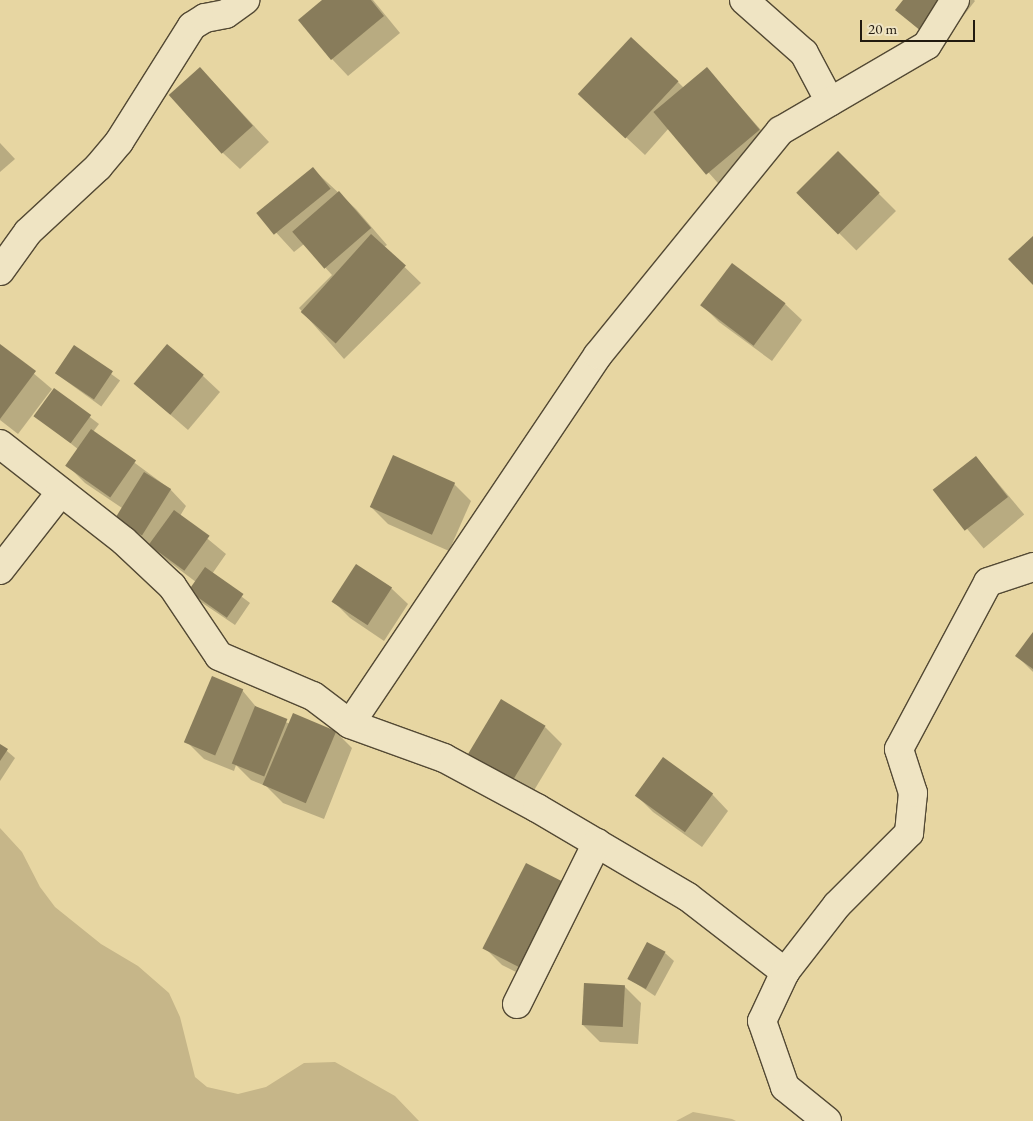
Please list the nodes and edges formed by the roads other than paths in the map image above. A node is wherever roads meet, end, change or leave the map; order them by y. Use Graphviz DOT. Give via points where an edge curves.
graph roads {
  1 [pos="244,0"];
  2 [pos="744,0"];
  3 [pos="954,0"];
  4 [pos="830,102"];
  5 [pos="0,271"];
  6 [pos="0,444"];
  7 [pos="61,492"];
  8 [pos="1033,567"];
  9 [pos="0,570"];
  10 [pos="350,724"];
  11 [pos="597,843"];
  12 [pos="785,972"];
  13 [pos="517,1004"];
  14 [pos="827,1121"];
  1 -- 5 [label="street" via="226,14 205,18 192,26 119,142 98,168 28,232"];
  2 -- 4 [label="street" via="804,52"];
  3 -- 4 [label="street" via="927,45"];
  4 -- 10 [label="street" via="780,132 598,355"];
  6 -- 7 [label="street"];
  7 -- 9 [label="street"];
  7 -- 10 [label="street" via="124,541 172,586 219,656 313,696"];
  8 -- 12 [label="street" via="988,582 899,749 913,793 909,834 837,905"];
  10 -- 11 [label="street" via="444,758"];
  11 -- 12 [label="street" via="688,897"];
  11 -- 13 [label="street"];
  12 -- 14 [label="street" via="762,1021 785,1087"];
}
